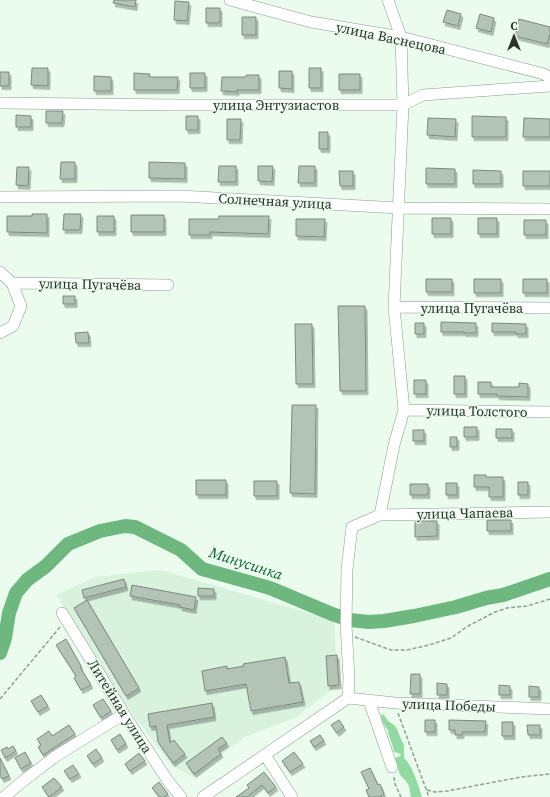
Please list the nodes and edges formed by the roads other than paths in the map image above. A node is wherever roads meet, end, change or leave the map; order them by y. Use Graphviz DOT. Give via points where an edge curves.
graph roads {
  1 [pos="230,0"];
  2 [pos="388,0"];
  3 [pos="401,38"];
  4 [pos="550,78"];
  5 [pos="550,86"];
  6 [pos="0,103"];
  7 [pos="403,105"];
  8 [pos="0,197"];
  9 [pos="399,208"];
  10 [pos="550,210"];
  11 [pos="0,272"];
  12 [pos="12,284"];
  13 [pos="168,285"];
  14 [pos="394,307"];
  15 [pos="550,308"];
  16 [pos="0,333"];
  17 [pos="404,410"];
  18 [pos="550,412"];
  19 [pos="550,512"];
  20 [pos="380,515"];
  21 [pos="64,616"];
  22 [pos="348,698"];
  23 [pos="370,701"];
  24 [pos="550,709"];
  25 [pos="124,714"];
  26 [pos="265,755"];
  27 [pos="392,767"];
  28 [pos="4,797"];
  29 [pos="181,797"];
  30 [pos="203,797"];
  31 [pos="292,797"];
  1 -- 3 [label="street, улица Васнецова" via="311,22"];
  2 -- 3 [label="street"];
  3 -- 4 [label="street, улица Васнецова" via="544,74"];
  3 -- 7 [label="street"];
  5 -- 7 [label="street, улица Энтузиастов" via="423,95"];
  6 -- 7 [label="street, улица Энтузиастов"];
  7 -- 9 [label="street"];
  8 -- 9 [label="street, Солнечная улица" via="180,196"];
  9 -- 10 [label="street, Солнечная улица"];
  9 -- 14 [label="street"];
  11 -- 12 [label="street"];
  12 -- 13 [label="street, улица Пугачёва"];
  12 -- 16 [label="street" via="21,306 13,326"];
  14 -- 15 [label="street, улица Пугачёва"];
  14 -- 17 [label="street"];
  17 -- 18 [label="street, улица Толстого"];
  17 -- 20 [label="street"];
  19 -- 20 [label="street, улица Чапаева"];
  20 -- 22 [label="street" via="352,527 347,569"];
  21 -- 25 [label="street, Литейная улица"];
  22 -- 23 [label="street, улица Победы"];
  22 -- 26 [label="street"];
  23 -- 24 [label="street, улица Победы"];
  23 -- 27 [label="street"];
  25 -- 28 [label="street" via="56,756"];
  25 -- 29 [label="street, Литейная улица"];
  26 -- 30 [label="street"];
  26 -- 31 [label="street"];
}
